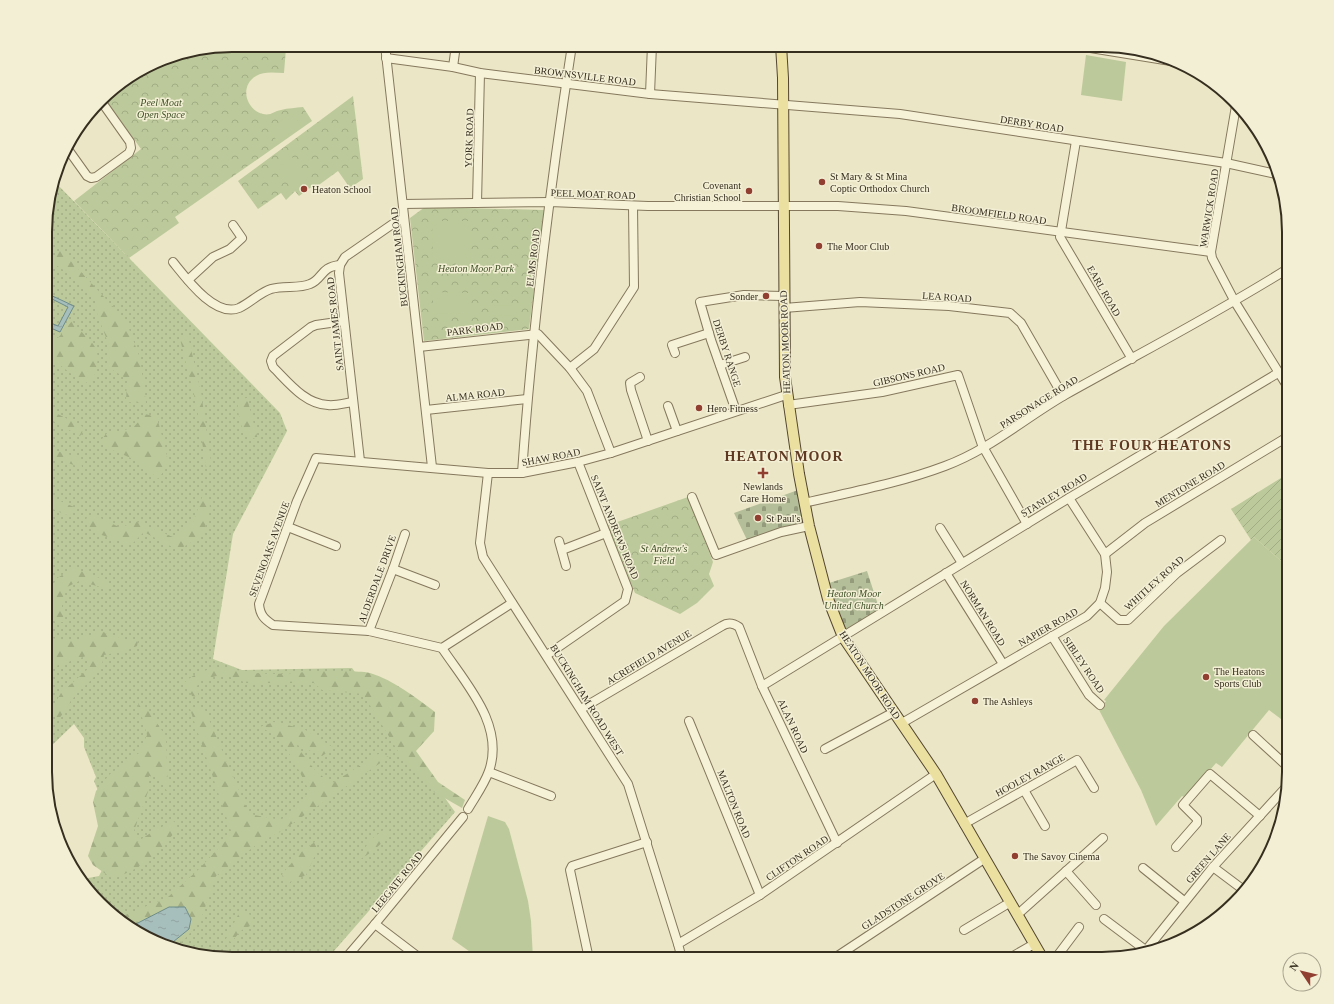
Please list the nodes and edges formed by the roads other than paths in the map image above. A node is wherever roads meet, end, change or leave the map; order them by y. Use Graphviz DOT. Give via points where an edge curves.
graph roads {
  1 [pos="386,52"];
  2 [pos="455,52"];
  3 [pos="571,52"];
  4 [pos="652,52"];
  5 [pos="781,52"];
  6 [pos="1130,54"];
  7 [pos="1143,56"];
  8 [pos="386,58"];
  9 [pos="453,67"];
  10 [pos="480,73"];
  11 [pos="566,84"];
  12 [pos="650,94"];
  13 [pos="104,106"];
  14 [pos="783,106"];
  15 [pos="1235,111"];
  16 [pos="1076,141"];
  17 [pos="71,153"];
  18 [pos="1226,163"];
  19 [pos="1272,173"];
  20 [pos="550,202"];
  21 [pos="477,203"];
  22 [pos="403,204"];
  23 [pos="633,206"];
  24 [pos="783,206"];
  25 [pos="404,219"];
  26 [pos="233,225"];
  27 [pos="1061,232"];
  28 [pos="1212,252"];
  29 [pos="173,262"];
  30 [pos="340,265"];
  31 [pos="1282,272"];
  32 [pos="188,280"];
  33 [pos="783,296"];
  34 [pos="1235,302"];
  35 [pos="784,308"];
  36 [pos="344,321"];
  37 [pos="534,333"];
  38 [pos="709,333"];
  39 [pos="419,347"];
  40 [pos="675,353"];
  41 [pos="745,356"];
  42 [pos="1132,359"];
  43 [pos="720,365"];
  44 [pos="570,368"];
  45 [pos="1278,373"];
  46 [pos="640,378"];
  47 [pos="1282,379"];
  48 [pos="786,395"];
  49 [pos="1063,396"];
  50 [pos="527,399"];
  51 [pos="353,402"];
  52 [pos="788,405"];
  53 [pos="668,406"];
  54 [pos="426,410"];
  55 [pos="736,411"];
  56 [pos="677,431"];
  57 [pos="648,440"];
  58 [pos="1282,440"];
  59 [pos="983,448"];
  60 [pos="611,453"];
  61 [pos="360,461"];
  62 [pos="578,462"];
  63 [pos="312,463"];
  64 [pos="432,467"];
  65 [pos="488,473"];
  66 [pos="522,473"];
  67 [pos="692,497"];
  68 [pos="1069,498"];
  69 [pos="804,503"];
  70 [pos="1027,524"];
  71 [pos="809,526"];
  72 [pos="288,527"];
  73 [pos="940,528"];
  74 [pos="606,533"];
  75 [pos="405,534"];
  76 [pos="1221,540"];
  77 [pos="559,541"];
  78 [pos="336,546"];
  79 [pos="562,550"];
  80 [pos="1105,554"];
  81 [pos="962,563"];
  82 [pos="566,566"];
  83 [pos="393,570"];
  84 [pos="946,573"];
  85 [pos="435,585"];
  86 [pos="512,603"];
  87 [pos="1100,603"];
  88 [pos="727,623"];
  89 [pos="369,631"];
  90 [pos="1052,636"];
  91 [pos="843,637"];
  92 [pos="442,648"];
  93 [pos="547,655"];
  94 [pos="1003,664"];
  95 [pos="762,686"];
  96 [pos="1100,705"];
  97 [pos="581,709"];
  98 [pos="894,712"];
  99 [pos="688,720"];
  100 [pos="902,723"];
  101 [pos="1253,735"];
  102 [pos="825,749"];
  103 [pos="1282,762"];
  104 [pos="489,772"];
  105 [pos="936,774"];
  106 [pos="1094,788"];
  107 [pos="1024,790"];
  108 [pos="1280,794"];
  109 [pos="551,796"];
  110 [pos="468,809"];
  111 [pos="1260,816"];
  112 [pos="463,817"];
  113 [pos="964,824"];
  114 [pos="1045,826"];
  115 [pos="1103,838"];
  116 [pos="646,842"];
  117 [pos="837,843"];
  118 [pos="1176,847"];
  119 [pos="984,859"];
  120 [pos="1213,866"];
  121 [pos="1143,868"];
  122 [pos="1066,871"];
  123 [pos="1240,887"];
  124 [pos="760,895"];
  125 [pos="1184,901"];
  126 [pos="1009,903"];
  127 [pos="1096,905"];
  128 [pos="1017,915"];
  129 [pos="1104,919"];
  130 [pos="375,924"];
  131 [pos="1079,927"];
  132 [pos="964,930"];
  133 [pos="678,944"];
  134 [pos="1034,944"];
  135 [pos="1148,946"];
  136 [pos="1144,947"];
  137 [pos="351,952"];
  138 [pos="412,952"];
  139 [pos="588,952"];
  140 [pos="680,952"];
  141 [pos="843,952"];
  142 [pos="1020,952"];
  143 [pos="1039,952"];
  144 [pos="1060,952"];
  1 -- 8 [label="street, BUCKINGHAM ROAD"];
  2 -- 9 [label="street"];
  3 -- 11 [label="street, ELMS ROAD"];
  4 -- 12 [label="street"];
  5 -- 14 [label="main road, HEATON MOOR ROAD"];
  6 -- 7 [label="street"];
  8 -- 9 [label="street, BROWNSVILLE ROAD"];
  8 -- 22 [label="street, BUCKINGHAM ROAD"];
  9 -- 10 [label="street, BROWNSVILLE ROAD"];
  10 -- 11 [label="street, BROWNSVILLE ROAD"];
  10 -- 21 [label="street, YORK ROAD"];
  11 -- 12 [label="street, BROWNSVILLE ROAD"];
  11 -- 20 [label="street, ELMS ROAD"];
  12 -- 14 [label="street, BROWNSVILLE ROAD"];
  13 -- 17 [label="street" via="130,142 129,153 93,178 87,176"];
  14 -- 16 [label="street, DERBY ROAD" via="900,114"];
  14 -- 24 [label="main road, HEATON MOOR ROAD"];
  15 -- 18 [label="street, WARWICK ROAD"];
  16 -- 18 [label="street, DERBY ROAD"];
  16 -- 27 [label="street"];
  18 -- 19 [label="street, DERBY ROAD"];
  18 -- 28 [label="street, WARWICK ROAD"];
  20 -- 21 [label="street, PEEL MOAT ROAD"];
  20 -- 23 [label="street, PEEL MOAT ROAD"];
  20 -- 37 [label="street, ELMS ROAD"];
  21 -- 22 [label="street, PEEL MOAT ROAD"];
  22 -- 25 [label="street, BUCKINGHAM ROAD"];
  23 -- 24 [label="street, PEEL MOAT ROAD"];
  23 -- 44 [label="street" via="634,287 594,349"];
  24 -- 27 [label="street, BROOMFIELD ROAD" via="838,206 906,211"];
  24 -- 33 [label="main road, HEATON MOOR ROAD"];
  25 -- 30 [label="street, SAINT JAMES ROAD" via="397,221 345,257"];
  25 -- 39 [label="street, BUCKINGHAM ROAD"];
  26 -- 32 [label="street" via="242,238 230,249 213,257"];
  27 -- 28 [label="street, BROOMFIELD ROAD"];
  27 -- 42 [label="street, EARL ROAD" via="1060,237"];
  28 -- 34 [label="street, WARWICK ROAD" via="1215,265"];
  29 -- 32 [label="street"];
  30 -- 32 [label="street" via="324,270 310,284 269,290 233,310 213,304"];
  30 -- 36 [label="street, SAINT JAMES ROAD"];
  31 -- 34 [label="street, PARSONAGE ROAD"];
  33 -- 35 [label="main road, HEATON MOOR ROAD"];
  33 -- 38 [label="street, DERBY RANGE" via="744,295 700,302"];
  34 -- 42 [label="street, PARSONAGE ROAD"];
  34 -- 45 [label="street, WARWICK ROAD"];
  35 -- 48 [label="main road, HEATON MOOR ROAD"];
  35 -- 49 [label="street, LEA ROAD" via="860,302 949,306 1010,313 1020,323"];
  36 -- 51 [label="street, SAINT JAMES ROAD"];
  36 -- 51 [label="street" via="311,327 273,356 271,361 273,367 302,396 313,402 328,405"];
  37 -- 39 [label="street, PARK ROAD"];
  37 -- 44 [label="street" via="544,338"];
  37 -- 50 [label="street, ELMS ROAD"];
  38 -- 40 [label="street" via="672,346"];
  38 -- 43 [label="street, DERBY RANGE"];
  39 -- 54 [label="street, BUCKINGHAM ROAD"];
  41 -- 43 [label="street"];
  42 -- 49 [label="street, PARSONAGE ROAD"];
  43 -- 55 [label="street, DERBY RANGE"];
  44 -- 60 [label="street" via="587,391"];
  45 -- 47 [label="street, WARWICK ROAD"];
  45 -- 68 [label="street, STANLEY ROAD"];
  46 -- 57 [label="street" via="630,383"];
  48 -- 52 [label="main road, HEATON MOOR ROAD"];
  48 -- 55 [label="street, SHAW ROAD"];
  49 -- 59 [label="street, PARSONAGE ROAD"];
  50 -- 54 [label="street, ALMA ROAD"];
  50 -- 66 [label="street, ELMS ROAD"];
  51 -- 61 [label="street, SAINT JAMES ROAD"];
  52 -- 59 [label="street, GIBSONS ROAD" via="882,392 958,374"];
  52 -- 69 [label="main road, HEATON MOOR ROAD"];
  53 -- 56 [label="street"];
  54 -- 64 [label="street, BUCKINGHAM ROAD"];
  55 -- 56 [label="street, SHAW ROAD"];
  56 -- 57 [label="street, SHAW ROAD"];
  57 -- 60 [label="street, SHAW ROAD"];
  58 -- 80 [label="street, MENTONE ROAD" via="1145,523"];
  59 -- 69 [label="street, PARSONAGE ROAD" via="927,472"];
  59 -- 70 [label="street"];
  60 -- 62 [label="street, SHAW ROAD"];
  61 -- 63 [label="street, SHAW ROAD" via="316,458"];
  61 -- 64 [label="street, SHAW ROAD"];
  62 -- 66 [label="street, SHAW ROAD"];
  62 -- 74 [label="street, SAINT ANDREWS ROAD"];
  63 -- 72 [label="street, SEVENOAKS AVENUE"];
  64 -- 65 [label="street, SHAW ROAD"];
  65 -- 66 [label="street, SHAW ROAD"];
  65 -- 86 [label="street, BUCKINGHAM ROAD WEST" via="480,543 483,557"];
  67 -- 71 [label="street" via="716,555 781,532"];
  68 -- 70 [label="street, STANLEY ROAD"];
  68 -- 80 [label="street"];
  69 -- 71 [label="main road, HEATON MOOR ROAD"];
  70 -- 81 [label="street, STANLEY ROAD"];
  71 -- 91 [label="main road, HEATON MOOR ROAD" via="828,599"];
  72 -- 78 [label="street"];
  72 -- 89 [label="street, SEVENOAKS AVENUE" via="258,604 264,620 273,625 286,627"];
  73 -- 81 [label="street"];
  74 -- 79 [label="street"];
  74 -- 93 [label="street, SAINT ANDREWS ROAD" via="628,589 625,601"];
  75 -- 83 [label="street, ALDERDALE DRIVE"];
  76 -- 87 [label="street, WHITLEY ROAD" via="1178,573 1123,625"];
  77 -- 79 [label="street"];
  79 -- 82 [label="street"];
  80 -- 87 [label="street" via="1107,572"];
  81 -- 84 [label="street, STANLEY ROAD"];
  83 -- 85 [label="street"];
  83 -- 89 [label="street, ALDERDALE DRIVE"];
  84 -- 91 [label="street, STANLEY ROAD"];
  84 -- 94 [label="street, NORMAN ROAD"];
  86 -- 92 [label="street"];
  86 -- 93 [label="street, BUCKINGHAM ROAD WEST"];
  87 -- 90 [label="street, NAPIER ROAD" via="1087,616"];
  88 -- 95 [label="street, ALAN ROAD" via="739,627"];
  88 -- 97 [label="street, ACREFIELD AVENUE"];
  89 -- 92 [label="street, SEVENOAKS AVENUE"];
  90 -- 94 [label="street, NAPIER ROAD"];
  90 -- 96 [label="street, SIBLEY ROAD" via="1089,694"];
  91 -- 95 [label="street, STANLEY ROAD"];
  91 -- 98 [label="main road, HEATON MOOR ROAD"];
  92 -- 104 [label="street" via="488,723 493,744"];
  93 -- 97 [label="street, BUCKINGHAM ROAD WEST"];
  94 -- 100 [label="street, NAPIER ROAD"];
  95 -- 117 [label="street, ALAN ROAD"];
  97 -- 116 [label="street, BUCKINGHAM ROAD WEST" via="628,784"];
  98 -- 100 [label="main road, HEATON MOOR ROAD"];
  98 -- 102 [label="street"];
  99 -- 124 [label="street, MALTON ROAD"];
  100 -- 105 [label="main road, HEATON MOOR ROAD"];
  101 -- 103 [label="street"];
  104 -- 109 [label="street"];
  104 -- 110 [label="street"];
  105 -- 113 [label="main road, HEATON MOOR ROAD"];
  105 -- 117 [label="street, CLIFTON ROAD"];
  106 -- 107 [label="street, HOOLEY RANGE" via="1077,760"];
  107 -- 113 [label="street, HOOLEY RANGE"];
  107 -- 114 [label="street"];
  108 -- 111 [label="street, GREEN LANE"];
  111 -- 118 [label="street" via="1210,774 1183,805 1197,818 1197,823"];
  111 -- 120 [label="street, GREEN LANE"];
  112 -- 130 [label="street, LEEGATE ROAD"];
  113 -- 119 [label="main road, HEATON MOOR ROAD"];
  115 -- 122 [label="street"];
  116 -- 133 [label="street, BUCKINGHAM ROAD WEST"];
  116 -- 139 [label="street" via="572,866 570,870"];
  117 -- 124 [label="street, CLIFTON ROAD"];
  119 -- 126 [label="main road, HEATON MOOR ROAD"];
  119 -- 141 [label="street, GLADSTONE GROVE"];
  120 -- 123 [label="street"];
  120 -- 125 [label="street, GREEN LANE"];
  121 -- 125 [label="street"];
  122 -- 127 [label="street"];
  122 -- 128 [label="street"];
  124 -- 133 [label="street, CLIFTON ROAD"];
  125 -- 135 [label="street, GREEN LANE"];
  126 -- 128 [label="main road, HEATON MOOR ROAD"];
  126 -- 132 [label="street"];
  128 -- 134 [label="main road, HEATON MOOR ROAD"];
  129 -- 136 [label="street"];
  130 -- 137 [label="street, LEEGATE ROAD"];
  130 -- 138 [label="street"];
  131 -- 144 [label="street"];
  133 -- 140 [label="street"];
  134 -- 142 [label="street"];
  134 -- 143 [label="main road, HEATON MOOR ROAD"];
}
